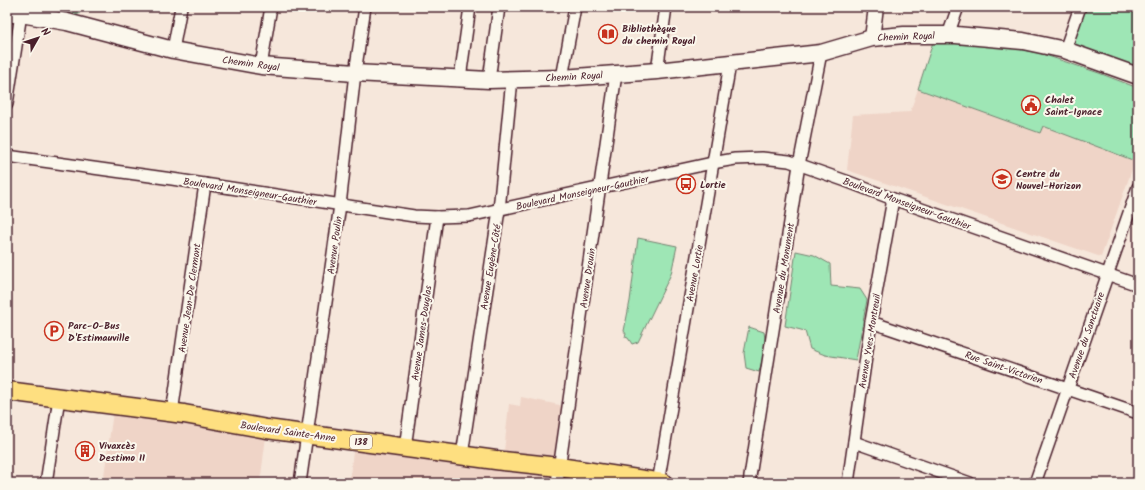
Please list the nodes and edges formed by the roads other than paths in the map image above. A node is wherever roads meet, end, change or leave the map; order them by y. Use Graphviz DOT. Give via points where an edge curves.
graph roads {
  1 [pos="181,7"];
  2 [pos="271,7"];
  3 [pos="365,7"];
  4 [pos="470,7"];
  5 [pos="499,7"];
  6 [pos="575,7"];
  7 [pos="666,7"];
  8 [pos="876,7"];
  9 [pos="958,7"];
  10 [pos="1080,7"];
  11 [pos="14,14"];
  12 [pos="948,35"];
  13 [pos="872,38"];
  14 [pos="173,50"];
  15 [pos="1065,50"];
  16 [pos="821,53"];
  17 [pos="730,64"];
  18 [pos="261,66"];
  19 [pos="657,71"];
  20 [pos="356,73"];
  21 [pos="616,74"];
  22 [pos="1138,76"];
  23 [pos="460,78"];
  24 [pos="562,78"];
  25 [pos="512,79"];
  26 [pos="488,80"];
  27 [pos="7,104"];
  28 [pos="7,156"];
  29 [pos="712,164"];
  30 [pos="799,165"];
  31 [pos="205,184"];
  32 [pos="1138,187"];
  33 [pos="599,189"];
  34 [pos="893,199"];
  35 [pos="340,205"];
  36 [pos="499,210"];
  37 [pos="437,217"];
  38 [pos="1108,274"];
  39 [pos="1138,285"];
  40 [pos="871,322"];
  41 [pos="1068,388"];
  42 [pos="7,391"];
  43 [pos="59,398"];
  44 [pos="172,413"];
  45 [pos="1138,413"];
  46 [pos="307,434"];
  47 [pos="854,442"];
  48 [pos="405,448"];
  49 [pos="462,456"];
  50 [pos="558,475"];
  51 [pos="46,483"];
  52 [pos="300,483"];
  53 [pos="660,483"];
  54 [pos="749,483"];
  55 [pos="848,483"];
  56 [pos="970,483"];
  57 [pos="1035,483"];
  1 -- 14 [label="street"];
  2 -- 18 [label="street"];
  3 -- 20 [label="street, Avenue Poulin"];
  4 -- 23 [label="street"];
  5 -- 26 [label="street"];
  6 -- 24 [label="street"];
  7 -- 19 [label="street"];
  8 -- 13 [label="street"];
  9 -- 12 [label="street"];
  10 -- 15 [label="street"];
  11 -- 14 [label="main road, Chemin Royal" via="67,22"];
  11 -- 27 [label="street"];
  12 -- 13 [label="main road, Chemin Royal"];
  12 -- 15 [label="main road, Chemin Royal" via="1023,41"];
  13 -- 16 [label="main road, Chemin Royal"];
  14 -- 18 [label="main road, Chemin Royal"];
  15 -- 22 [label="main road, Chemin Royal"];
  16 -- 17 [label="main road, Chemin Royal"];
  16 -- 30 [label="street, Avenue du Monument"];
  17 -- 19 [label="main road, Chemin Royal"];
  17 -- 29 [label="street, Avenue Lortie"];
  18 -- 20 [label="main road, Chemin Royal"];
  19 -- 21 [label="main road, Chemin Royal"];
  20 -- 23 [label="main road, Chemin Royal"];
  20 -- 35 [label="street, Avenue Poulin"];
  21 -- 24 [label="main road, Chemin Royal"];
  21 -- 33 [label="street, Avenue Drouin"];
  23 -- 26 [label="main road, Chemin Royal"];
  24 -- 25 [label="main road, Chemin Royal"];
  25 -- 26 [label="main road, Chemin Royal"];
  25 -- 36 [label="street, Avenue Eugène-Côté"];
  28 -- 31 [label="street, Boulevard Monseigneur-Gauthier"];
  29 -- 30 [label="street, Boulevard Monseigneur-Gauthier" via="735,159 762,158 789,161"];
  29 -- 33 [label="street, Boulevard Monseigneur-Gauthier"];
  29 -- 53 [label="street, Avenue Lortie"];
  30 -- 34 [label="street, Boulevard Monseigneur-Gauthier"];
  30 -- 54 [label="street, Avenue du Monument"];
  31 -- 35 [label="street, Boulevard Monseigneur-Gauthier"];
  31 -- 44 [label="street, Avenue Jean-De Clermont"];
  32 -- 38 [label="street, Avenue du Sanctuaire"];
  33 -- 36 [label="street, Boulevard Monseigneur-Gauthier"];
  33 -- 50 [label="street, Avenue Drouin"];
  34 -- 38 [label="street, Boulevard Monseigneur-Gauthier"];
  34 -- 40 [label="street, Avenue Yves-Montreuil"];
  35 -- 37 [label="street, Boulevard Monseigneur-Gauthier"];
  35 -- 46 [label="street, Avenue Poulin"];
  36 -- 37 [label="street, Boulevard Monseigneur-Gauthier" via="469,216"];
  36 -- 49 [label="street, Avenue Eugène-Côté"];
  37 -- 48 [label="street, Avenue James-Douglas"];
  38 -- 39 [label="street, Boulevard Monseigneur-Gauthier"];
  38 -- 41 [label="street, Avenue du Sanctuaire"];
  40 -- 41 [label="street, Rue Saint-Victorien"];
  40 -- 47 [label="street, Avenue Yves-Montreuil"];
  41 -- 45 [label="street, Rue Saint-Victorien"];
  41 -- 57 [label="street, Avenue du Sanctuaire"];
  42 -- 43 [label="main road, Boulevard Sainte-Anne / 138"];
  43 -- 44 [label="main road, Boulevard Sainte-Anne / 138"];
  43 -- 51 [label="street"];
  44 -- 46 [label="main road, Boulevard Sainte-Anne / 138"];
  46 -- 48 [label="main road, Boulevard Sainte-Anne / 138"];
  46 -- 52 [label="street, Avenue Poulin"];
  47 -- 55 [label="street, Avenue Yves-Montreuil"];
  47 -- 56 [label="street"];
  48 -- 49 [label="main road, Boulevard Sainte-Anne / 138"];
  49 -- 50 [label="main road, Boulevard Sainte-Anne / 138"];
  50 -- 53 [label="main road, Boulevard Sainte-Anne / 138"];
}
